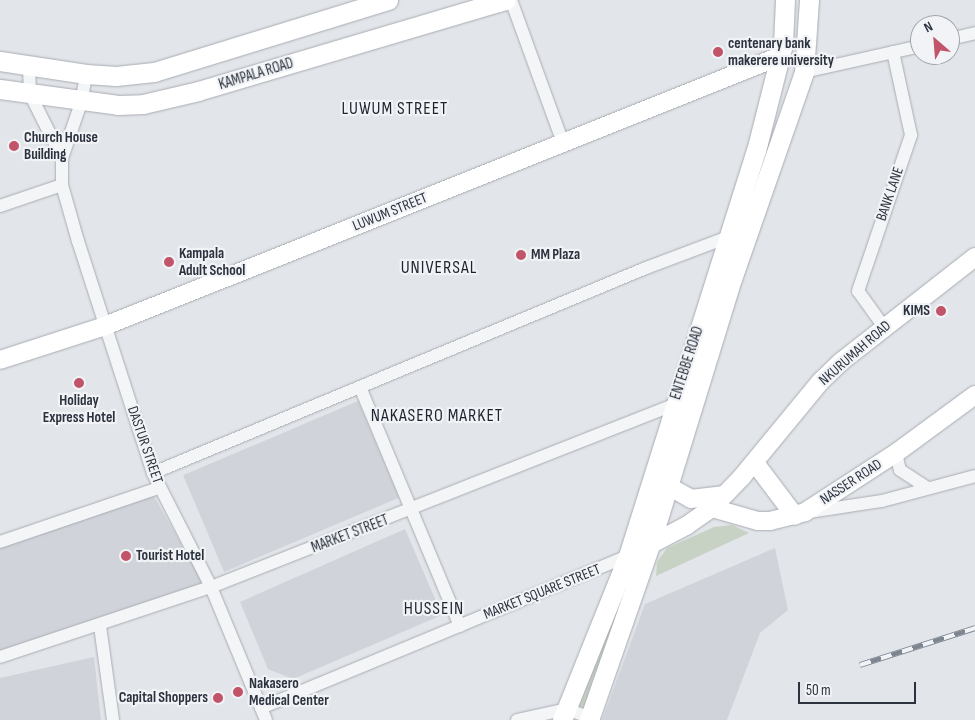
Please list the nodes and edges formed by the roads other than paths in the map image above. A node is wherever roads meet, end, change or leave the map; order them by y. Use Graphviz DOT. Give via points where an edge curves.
graph roads {
  1 [pos="388,0"];
  2 [pos="506,0"];
  3 [pos="511,0"];
  4 [pos="785,0"];
  5 [pos="810,0"];
  6 [pos="975,33"];
  7 [pos="960,37"];
  8 [pos="910,48"];
  9 [pos="893,52"];
  10 [pos="778,57"];
  11 [pos="0,61"];
  12 [pos="29,66"];
  13 [pos="804,72"];
  14 [pos="86,74"];
  15 [pos="0,88"];
  16 [pos="30,94"];
  17 [pos="82,100"];
  18 [pos="562,143"];
  19 [pos="62,158"];
  20 [pos="62,185"];
  21 [pos="0,206"];
  22 [pos="728,237"];
  23 [pos="975,257"];
  24 [pos="105,326"];
  25 [pos="884,327"];
  26 [pos="0,360"];
  27 [pos="360,387"];
  28 [pos="975,395"];
  29 [pos="696,399"];
  30 [pos="674,404"];
  31 [pos="896,453"];
  32 [pos="755,463"];
  33 [pos="153,473"];
  34 [pos="975,476"];
  35 [pos="668,486"];
  36 [pos="159,488"];
  37 [pos="928,488"];
  38 [pos="722,497"];
  39 [pos="410,510"];
  40 [pos="800,514"];
  41 [pos="0,542"];
  42 [pos="650,546"];
  43 [pos="628,556"];
  44 [pos="211,587"];
  45 [pos="100,626"];
  46 [pos="460,626"];
  47 [pos="0,657"];
  48 [pos="264,714"];
  49 [pos="564,715"];
  50 [pos="589,719"];
  51 [pos="113,720"];
  52 [pos="517,720"];
  1 -- 14 [label="main road" via="154,72 116,76"];
  2 -- 17 [label="main road, KAMPALA ROAD" via="165,100 118,105"];
  3 -- 18 [label="street"];
  4 -- 10 [label="main road, ENTEBBE ROAD" via="783,44"];
  5 -- 13 [label="main road, ENTEBBE ROAD"];
  6 -- 7 [label="street"];
  8 -- 9 [label="street"];
  9 -- 13 [label="street"];
  9 -- 25 [label="street, BANK LANE" via="911,135 858,292"];
  10 -- 18 [label="street, LUWUM STREET"];
  10 -- 22 [label="main road, ENTEBBE ROAD" via="756,152"];
  11 -- 12 [label="main road"];
  12 -- 14 [label="main road"];
  12 -- 16 [label="street, DASTUR STREET"];
  13 -- 29 [label="main road, ENTEBBE ROAD" via="732,279"];
  14 -- 17 [label="street, DASTUR STREET"];
  15 -- 16 [label="main road, KAMPALA ROAD"];
  16 -- 17 [label="main road, KAMPALA ROAD"];
  16 -- 19 [label="street, DASTUR STREET"];
  17 -- 19 [label="street, DASTUR STREET"];
  18 -- 24 [label="street, LUWUM STREET"];
  19 -- 20 [label="street, DASTUR STREET"];
  20 -- 21 [label="street"];
  20 -- 24 [label="street, DASTUR STREET"];
  22 -- 27 [label="street"];
  22 -- 30 [label="main road, ENTEBBE ROAD"];
  23 -- 25 [label="street, NKURUMAH ROAD"];
  24 -- 26 [label="street, LUWUM STREET"];
  24 -- 33 [label="street, DASTUR STREET"];
  25 -- 32 [label="street, NKURUMAH ROAD" via="820,382"];
  27 -- 33 [label="street"];
  27 -- 39 [label="street"];
  28 -- 31 [label="street, NASSER ROAD"];
  29 -- 30 [label="street, MARKET STREET"];
  29 -- 35 [label="main road, ENTEBBE ROAD"];
  30 -- 39 [label="street, MARKET STREET"];
  30 -- 43 [label="main road, ENTEBBE ROAD"];
  31 -- 37 [label="street" via="900,470"];
  31 -- 40 [label="street, NASSER ROAD"];
  32 -- 38 [label="street, NKURUMAH ROAD"];
  32 -- 40 [label="street"];
  33 -- 36 [label="street, DASTUR STREET"];
  34 -- 37 [label="street"];
  35 -- 38 [label="street" via="690,499"];
  35 -- 42 [label="main road, ENTEBBE ROAD"];
  36 -- 41 [label="street"];
  36 -- 44 [label="street, DASTUR STREET"];
  37 -- 40 [label="street" via="867,504"];
  38 -- 40 [label="street, NASSER ROAD" via="758,521"];
  38 -- 42 [label="street, NKURUMAH ROAD"];
  39 -- 44 [label="street, MARKET STREET"];
  39 -- 46 [label="street"];
  42 -- 43 [label="street, NKURUMAH ROAD"];
  42 -- 50 [label="main road, ENTEBBE ROAD"];
  43 -- 46 [label="street, MARKET SQUARE STREET"];
  43 -- 49 [label="main road, ENTEBBE ROAD"];
  44 -- 45 [label="street, MARKET STREET"];
  44 -- 48 [label="street, DASTUR STREET"];
  45 -- 47 [label="street, MARKET STREET"];
  45 -- 51 [label="street"];
  46 -- 48 [label="street, MARKET SQUARE STREET"];
  49 -- 50 [label="street"];
  49 -- 52 [label="street"];
}
